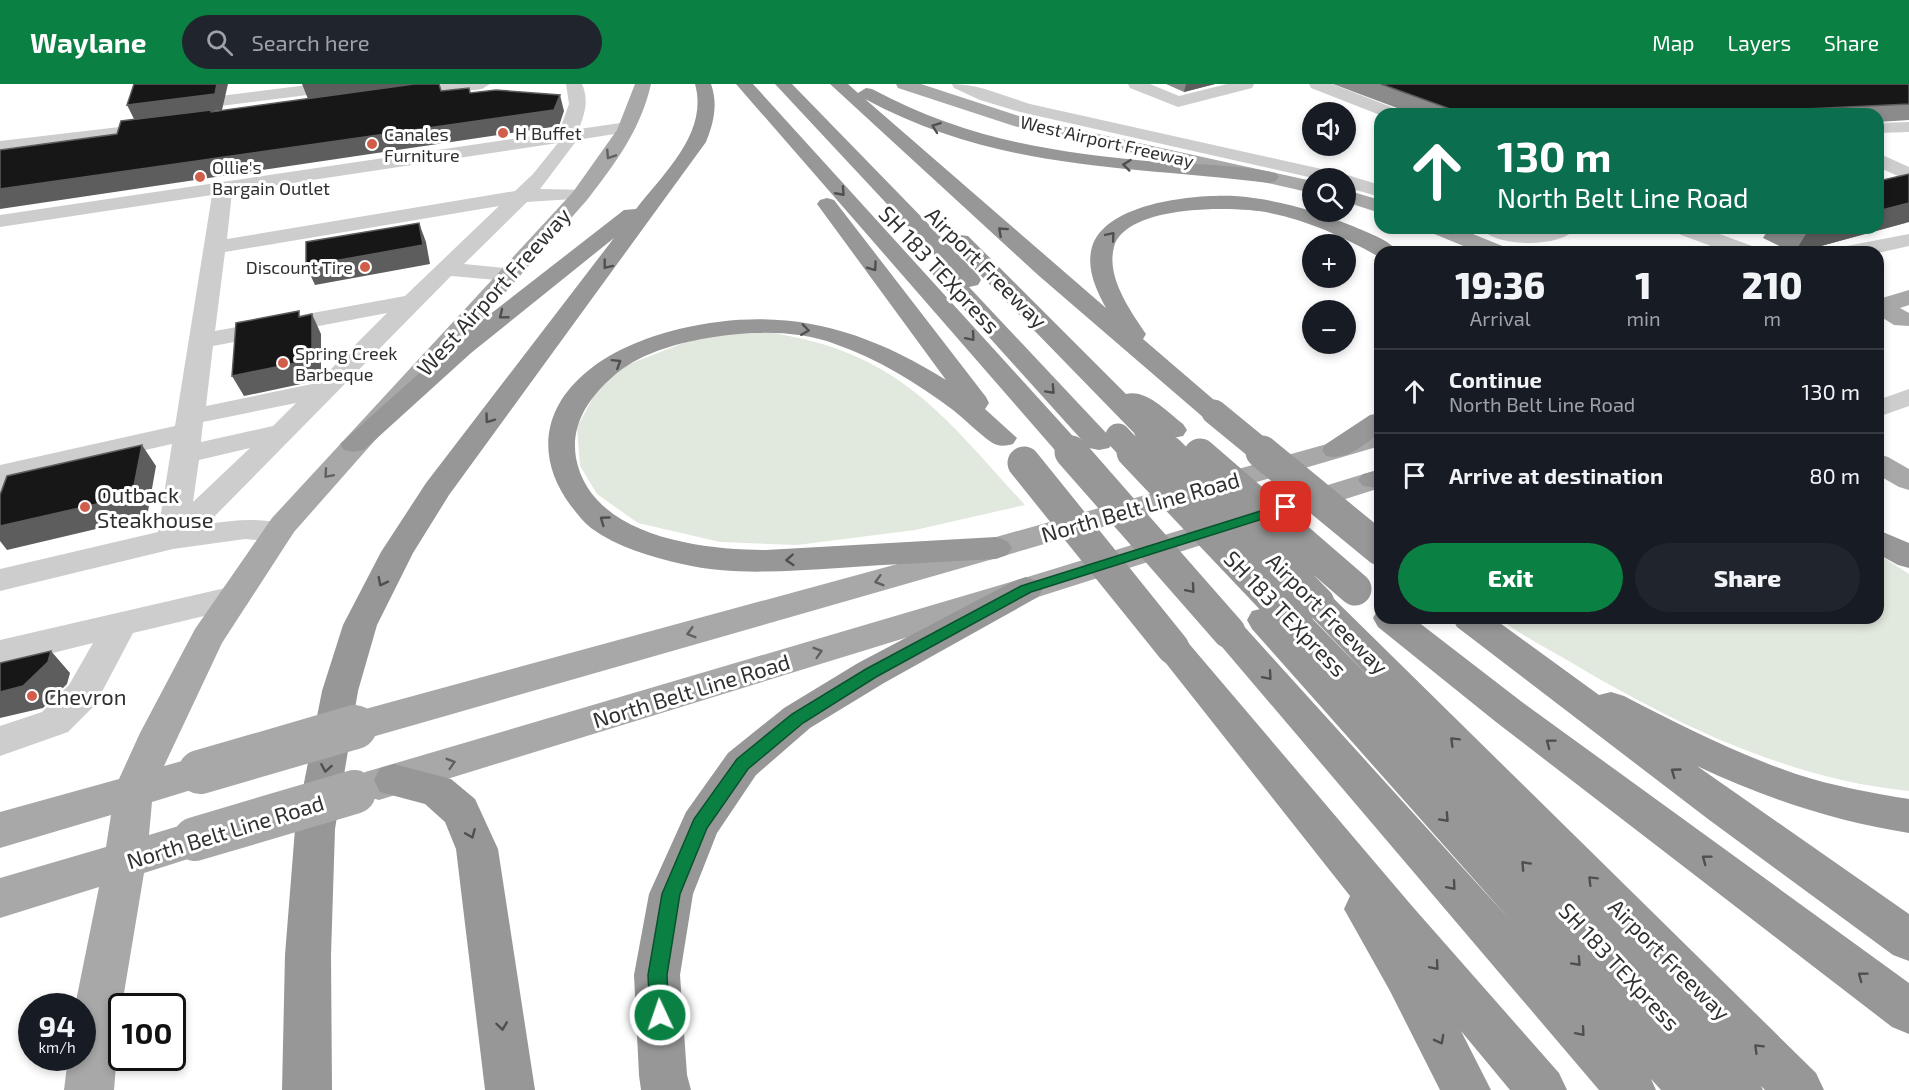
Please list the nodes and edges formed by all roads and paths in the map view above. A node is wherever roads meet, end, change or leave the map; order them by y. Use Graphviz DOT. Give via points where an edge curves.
graph roads {
  1 [pos="482,84"];
  2 [pos="574,84"];
  3 [pos="643,84"];
  4 [pos="703,84"];
  5 [pos="744,84"];
  6 [pos="770,84"];
  7 [pos="783,84"];
  8 [pos="808,84"];
  9 [pos="838,84"];
  10 [pos="852,84"];
  11 [pos="904,84"];
  12 [pos="960,84"];
  13 [pos="1136,84"];
  14 [pos="1246,84"];
  15 [pos="1317,84"];
  16 [pos="451,86"];
  17 [pos="355,92"];
  18 [pos="288,96"];
  19 [pos="1178,102"];
  20 [pos="381,104"];
  21 [pos="322,106"];
  22 [pos="1378,108"];
  23 [pos="162,109"];
  24 [pos="105,116"];
  25 [pos="774,117"];
  26 [pos="176,125"];
  27 [pos="627,127"];
  28 [pos="1101,127"];
  29 [pos="1884,128"];
  30 [pos="1908,128"];
  31 [pos="856,134"];
  32 [pos="97,136"];
  33 [pos="566,136"];
  34 [pos="0,147"];
  35 [pos="1884,162"];
  36 [pos="681,168"];
  37 [pos="1302,170"];
  38 [pos="1909,174"];
  39 [pos="1269,177"];
  40 [pos="1356,184"];
  41 [pos="1302,185"];
  42 [pos="1909,185"];
  43 [pos="224,188"];
  44 [pos="1887,188"];
  45 [pos="1374,189"];
  46 [pos="582,194"];
  47 [pos="521,196"];
  48 [pos="1356,199"];
  49 [pos="1374,205"];
  50 [pos="0,221"];
  51 [pos="494,221"];
  52 [pos="945,225"];
  53 [pos="435,231"];
  54 [pos="1454,234"];
  55 [pos="1480,234"];
  56 [pos="1510,234"];
  57 [pos="1549,234"];
  58 [pos="1725,235"];
  59 [pos="1909,240"];
  60 [pos="1375,246"];
  61 [pos="1483,246"];
  62 [pos="1497,246"];
  63 [pos="1739,246"];
  64 [pos="1879,246"];
  65 [pos="220,261"];
  66 [pos="447,269"];
  67 [pos="508,274"];
  68 [pos="1909,277"];
  69 [pos="1884,283"];
  70 [pos="1909,297"];
  71 [pos="414,301"];
  72 [pos="1907,321"];
  73 [pos="1884,327"];
  74 [pos="201,341"];
  75 [pos="1153,359"];
  76 [pos="324,389"];
  77 [pos="1909,397"];
  78 [pos="1884,407"];
  79 [pos="1374,425"];
  80 [pos="283,432"];
  81 [pos="1132,433"];
  82 [pos="188,434"];
  83 [pos="1003,438"];
  84 [pos="1374,439"];
  85 [pos="354,444"];
  86 [pos="1336,450"];
  87 [pos="1884,466"];
  88 [pos="1374,480"];
  89 [pos="1909,481"];
  90 [pos="0,483"];
  91 [pos="278,532"];
  92 [pos="173,539"];
  93 [pos="1884,543"];
  94 [pos="1374,544"];
  95 [pos="996,548"];
  96 [pos="1909,557"];
  97 [pos="0,580"];
  98 [pos="1026,589"];
  99 [pos="234,598"];
  100 [pos="1368,600"];
  101 [pos="1274,618"];
  102 [pos="121,624"];
  103 [pos="1398,624"];
  104 [pos="1484,630"];
  105 [pos="0,653"];
  106 [pos="0,741"];
  107 [pos="374,786"];
  108 [pos="134,790"];
  109 [pos="1289,792"];
  110 [pos="1909,816"];
  111 [pos="0,830"];
  112 [pos="125,861"];
  113 [pos="0,898"];
  114 [pos="1909,940"];
  115 [pos="1909,1011"];
  116 [pos="89,1090"];
  117 [pos="308,1090"];
  118 [pos="510,1090"];
  119 [pos="666,1090"];
  120 [pos="1466,1090"];
  121 [pos="1542,1090"];
  122 [pos="1631,1090"];
  123 [pos="1695,1090"];
  124 [pos="1738,1090"];
  125 [pos="1799,1090"];
  1 -- 16 [label="street"];
  2 -- 33 [label="street" via="578,104"];
  3 -- 27 [label="main road, West Airport Freeway"];
  4 -- 36 [label="highway" via="707,107 704,125"];
  5 -- 25 [label="highway, Airport Freeway"];
  6 -- 81 [label="highway, SH 183 TEXpress, one-way"];
  7 -- 81 [label="highway, SH 183 TEXpress"];
  8 -- 31 [label="highway"];
  75 -- 9 [label="highway, one-way" via="1046,270"];
  39 -- 10 [label="highway, one-way" via="1026,152 937,127 894,109"];
  11 -- 39 [label="main road, West Airport Freeway" via="1020,122"];
  12 -- 28 [label="street" via="1013,105"];
  13 -- 19 [label="street"];
  14 -- 19 [label="street"];
  15 -- 22 [label="street"];
  16 -- 20 [label="street"];
  17 -- 18 [label="street"];
  17 -- 21 [label="street"];
  18 -- 23 [label="street"];
  19 -- 28 [label="street"];
  24 -- 32 [label="street"];
  25 -- 83 [label="highway, one-way" via="789,152"];
  25 -- 101 [label="highway, Airport Freeway, one-way, bridge" via="1070,450"];
  26 -- 32 [label="street"];
  27 -- 33 [label="street"];
  27 -- 46 [label="main road, West Airport Freeway, one-way"];
  28 -- 37 [label="street"];
  29 -- 30 [label="street"];
  32 -- 34 [label="street"];
  33 -- 43 [label="street"];
  33 -- 47 [label="street" via="568,141"];
  35 -- 38 [label="street"];
  36 -- 85 [label="highway, one-way" via="596,243 462,348"];
  36 -- 117 [label="highway, one-way" via="437,490 398,552 360,626 340,691 315,829 308,956"];
  39 -- 41 [label="main road, West Airport Freeway"];
  40 -- 45 [label="street"];
  42 -- 44 [label="street"];
  43 -- 50 [label="street"];
  43 -- 65 [label="street"];
  46 -- 47 [label="street"];
  46 -- 67 [label="main road, West Airport Freeway"];
  47 -- 51 [label="street"];
  47 -- 65 [label="street"];
  48 -- 49 [label="main road"];
  51 -- 53 [label="street"];
  51 -- 66 [label="street"];
  52 -- 81 [label="highway, Airport Freeway" via="1064,345"];
  54 -- 61 [label="main road"];
  55 -- 62 [label="street"];
  56 -- 57 [label="street" via="1525,239"];
  58 -- 63 [label="street"];
  59 -- 64 [label="street"];
  75 -- 60 [label="highway, one-way" via="1124,318 1102,268 1102,249 1110,233 1129,220 1155,210 1226,202 1299,214"];
  65 -- 74 [label="street"];
  66 -- 67 [label="street"];
  66 -- 71 [label="street"];
  67 -- 85 [label="main road, West Airport Freeway"];
  68 -- 69 [label="main road"];
  70 -- 72 [label="main road" via="1887,304 1884,309"];
  71 -- 74 [label="street"];
  71 -- 76 [label="street"];
  72 -- 73 [label="main road"];
  74 -- 82 [label="street"];
  75 -- 94 [label="highway, bridge"];
  76 -- 80 [label="street"];
  76 -- 82 [label="street"];
  77 -- 78 [label="street"];
  79 -- 86 [label="highway"];
  80 -- 82 [label="street"];
  80 -- 92 [label="street"];
  81 -- 100 [label="highway, bridge"];
  81 -- 101 [label="highway, SH 183 TEXpress"];
  81 -- 101 [label="highway, Airport Freeway, bridge"];
  82 -- 90 [label="street" via="3,473"];
  82 -- 92 [label="street"];
  95 -- 83 [label="highway, one-way" via="747,563 694,556 644,543 602,521 576,494 561,463 562,429 574,402 591,381 618,361 690,333 777,326 817,331 854,342 949,396"];
  83 -- 109 [label="highway, bridge"];
  84 -- 86 [label="main road, North Belt Line Road"];
  85 -- 91 [label="main road, West Airport Freeway, one-way"];
  86 -- 95 [label="main road, North Belt Line Road"];
  87 -- 89 [label="main road"];
  88 -- 98 [label="main road, North Belt Line Road"];
  91 -- 92 [label="street" via="245,529"];
  91 -- 99 [label="main road, West Airport Freeway"];
  92 -- 97 [label="street"];
  93 -- 96 [label="highway"];
  95 -- 108 [label="main road, North Belt Line Road, one-way, bridge"];
  107 -- 98 [label="main road, North Belt Line Road, one-way"];
  98 -- 119 [label="highway" via="797,718 742,764 700,825 671,894 657,975"];
  99 -- 102 [label="street"];
  99 -- 108 [label="main road, West Airport Freeway" via="207,638"];
  101 -- 122 [label="highway, Airport Freeway, one-way"];
  101 -- 123 [label="highway, SH 183 TEXpress, one-way"];
  124 -- 101 [label="highway, SH 183 TEXpress, one-way"];
  125 -- 101 [label="highway, Airport Freeway, one-way"];
  102 -- 105 [label="street"];
  102 -- 106 [label="street" via="82,695 55,722"];
  115 -- 103 [label="highway, one-way" via="1518,719"];
  104 -- 110 [label="highway" via="1562,680 1624,713 1780,785 1856,807"];
  114 -- 104 [label="highway, one-way"];
  107 -- 112 [label="main road, North Belt Line Road, bridge"];
  107 -- 118 [label="highway, one-way" via="437,791 461,810 477,849"];
  108 -- 111 [label="main road, North Belt Line Road"];
  108 -- 112 [label="main road, West Airport Freeway"];
  109 -- 120 [label="highway, one-way" via="1406,975"];
  109 -- 121 [label="highway, one-way"];
  112 -- 113 [label="main road, North Belt Line Road"];
  112 -- 116 [label="main road, West Airport Freeway" via="96,1017"];
}
